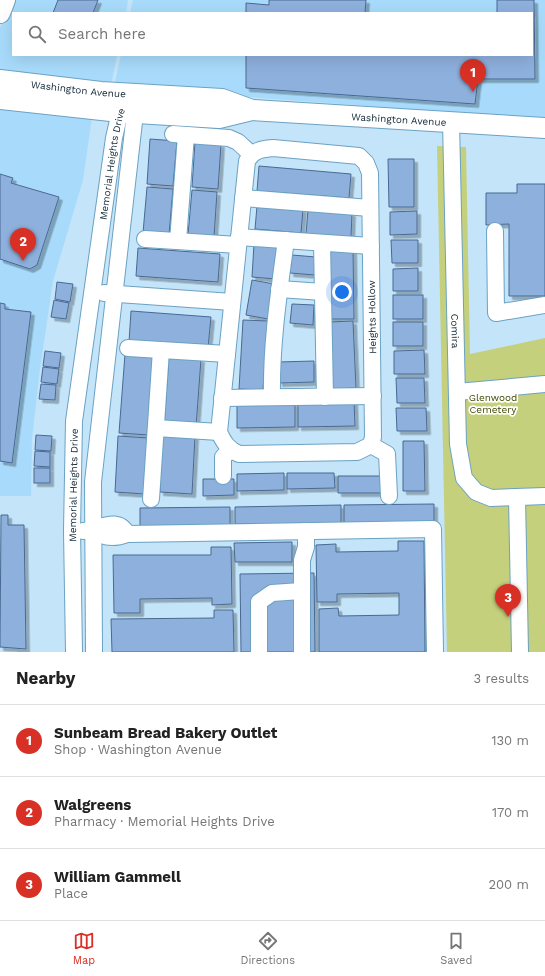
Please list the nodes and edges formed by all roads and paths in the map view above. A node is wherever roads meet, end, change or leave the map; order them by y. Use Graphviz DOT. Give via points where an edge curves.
graph roads {
  1 [pos="5,0"];
  2 [pos="0,14"];
  3 [pos="0,80"];
  4 [pos="130,94"];
  5 [pos="0,99"];
  6 [pos="128,113"];
  7 [pos="177,120"];
  8 [pos="451,122"];
  9 [pos="545,128"];
  10 [pos="251,154"];
  11 [pos="243,198"];
  12 [pos="370,208"];
  13 [pos="495,231"];
  14 [pos="145,239"];
  15 [pos="286,240"];
  16 [pos="178,241"];
  17 [pos="239,241"];
  18 [pos="322,243"];
  19 [pos="371,246"];
  20 [pos="279,289"];
  21 [pos="93,292"];
  22 [pos="323,292"];
  23 [pos="115,293"];
  24 [pos="232,302"];
  25 [pos="545,305"];
  26 [pos="128,348"];
  27 [pos="161,350"];
  28 [pos="227,354"];
  29 [pos="545,384"];
  30 [pos="457,392"];
  31 [pos="372,396"];
  32 [pos="272,397"];
  33 [pos="325,397"];
  34 [pos="222,398"];
  35 [pos="156,428"];
  36 [pos="219,432"];
  37 [pos="371,445"];
  38 [pos="230,450"];
  39 [pos="223,476"];
  40 [pos="388,496"];
  41 [pos="545,496"];
  42 [pos="517,497"];
  43 [pos="151,499"];
  44 [pos="92,530"];
  45 [pos="72,531"];
  46 [pos="306,531"];
  47 [pos="301,591"];
  48 [pos="74,652"];
  49 [pos="94,652"];
  50 [pos="260,652"];
  51 [pos="302,652"];
  52 [pos="435,652"];
  53 [pos="520,652"];
  1 -- 2 [label="main road"];
  3 -- 4 [label="main road, Washington Avenue"];
  4 -- 6 [label="street, Memorial Heights Drive"];
  4 -- 7 [label="main road, Washington Avenue"];
  5 -- 6 [label="main road, Washington Avenue"];
  6 -- 7 [label="main road, Washington Avenue"];
  6 -- 21 [label="street, Memorial Heights Drive" via="114,138"];
  6 -- 23 [label="street, Memorial Heights Drive"];
  7 -- 8 [label="main road, Washington Avenue" via="222,99 252,110"];
  7 -- 10 [label="street" via="238,142"];
  7 -- 16 [label="street"];
  8 -- 9 [label="main road, Washington Avenue"];
  8 -- 30 [label="street, Comira"];
  10 -- 11 [label="street" via="247,161"];
  10 -- 12 [label="street, Heights Hollow" via="273,148 359,156 366,163 370,173"];
  11 -- 12 [label="street"];
  11 -- 17 [label="street"];
  12 -- 19 [label="street, Heights Hollow"];
  13 -- 25 [label="street" via="496,313"];
  14 -- 16 [label="street"];
  15 -- 17 [label="street"];
  15 -- 18 [label="street"];
  15 -- 20 [label="street"];
  16 -- 17 [label="street"];
  17 -- 24 [label="street"];
  18 -- 19 [label="street"];
  18 -- 22 [label="street"];
  19 -- 31 [label="street, Heights Hollow"];
  20 -- 22 [label="street"];
  20 -- 32 [label="street"];
  21 -- 23 [label="street"];
  21 -- 45 [label="street, Memorial Heights Drive" via="74,421"];
  22 -- 33 [label="street"];
  23 -- 24 [label="street"];
  23 -- 44 [label="street, Memorial Heights Drive" via="92,482"];
  24 -- 28 [label="street"];
  26 -- 27 [label="street"];
  27 -- 28 [label="street"];
  27 -- 35 [label="street"];
  28 -- 34 [label="street"];
  29 -- 30 [label="street"];
  30 -- 42 [label="street, Comira" via="458,444 464,478 476,492 491,498"];
  31 -- 33 [label="street"];
  31 -- 37 [label="street, Heights Hollow"];
  32 -- 33 [label="street"];
  32 -- 34 [label="street"];
  34 -- 36 [label="street"];
  35 -- 36 [label="street"];
  35 -- 43 [label="street"];
  36 -- 38 [label="street"];
  37 -- 38 [label="street" via="357,452 239,454"];
  37 -- 40 [label="street" via="387,454"];
  38 -- 39 [label="street" via="223,457"];
  41 -- 42 [label="street, Comira"];
  42 -- 53 [label="street"];
  44 -- 45 [label="street"];
  44 -- 46 [label="street" via="102,537 133,534"];
  44 -- 49 [label="street, Memorial Heights Drive"];
  45 -- 48 [label="street, Memorial Heights Drive"];
  46 -- 47 [label="street"];
  46 -- 52 [label="street" via="433,529"];
  47 -- 50 [label="street" via="272,593 259,602"];
  47 -- 51 [label="street"];
}
